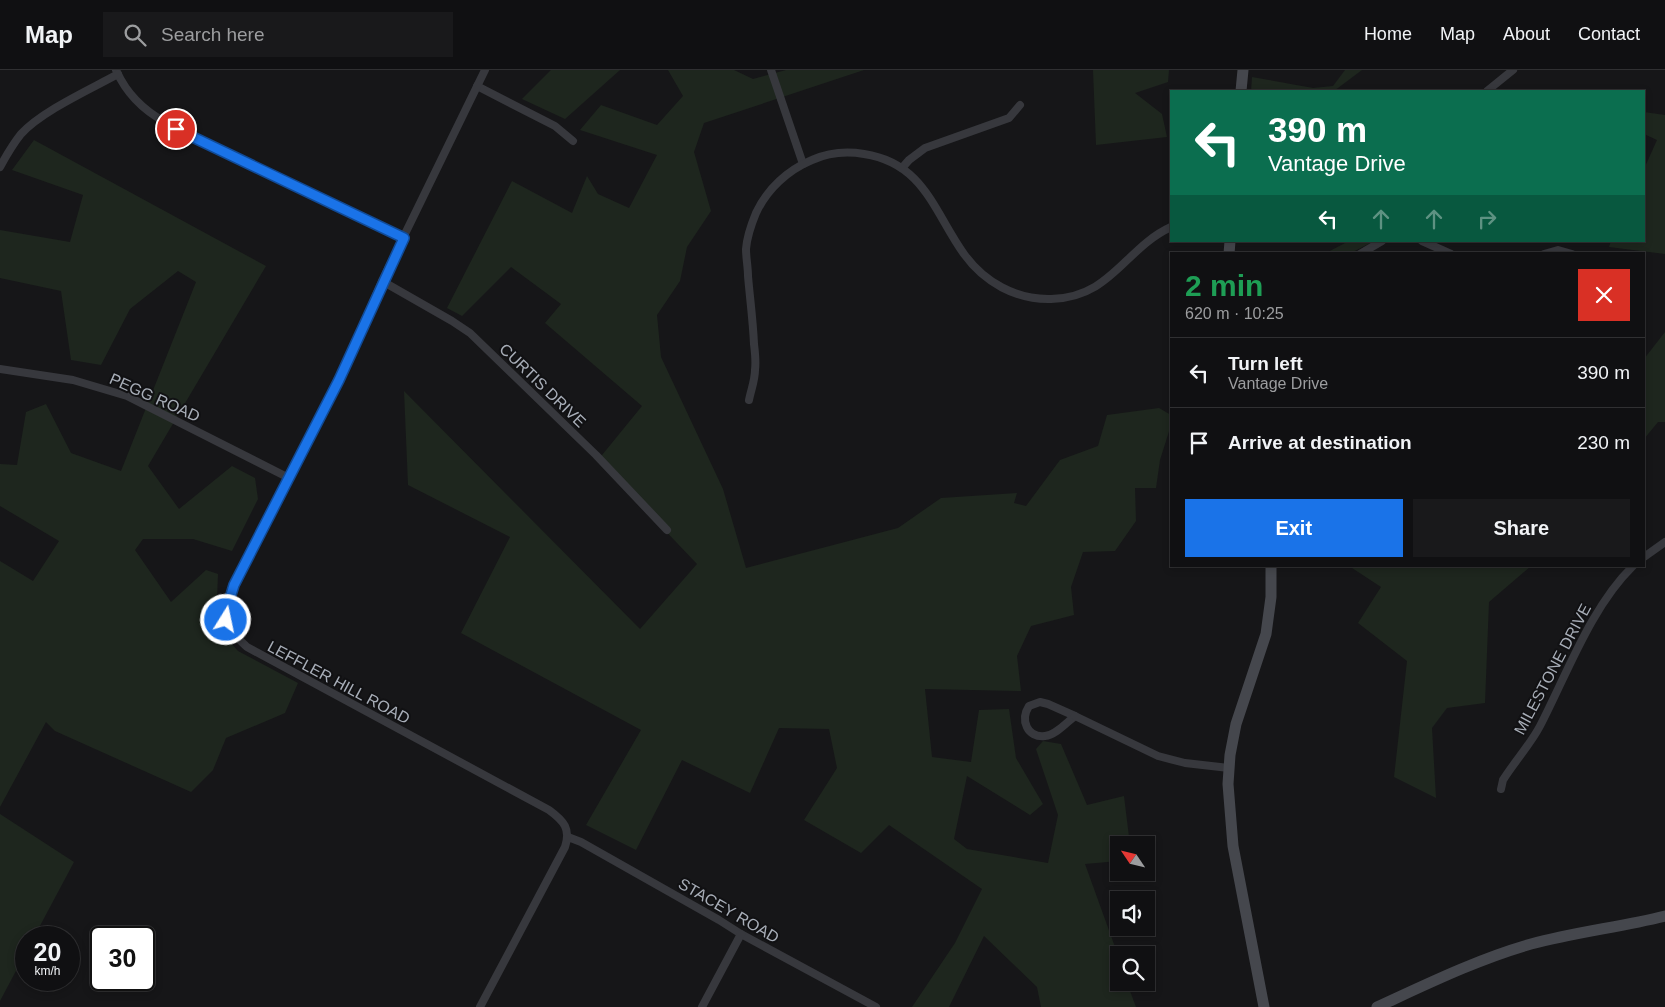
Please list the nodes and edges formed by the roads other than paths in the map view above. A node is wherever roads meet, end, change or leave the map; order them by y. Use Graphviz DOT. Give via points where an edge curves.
graph roads {
  1 [pos="485,70"];
  2 [pos="771,70"];
  3 [pos="1242,70"];
  4 [pos="1513,70"];
  5 [pos="117,72"];
  6 [pos="477,86"];
  7 [pos="1241,90"];
  8 [pos="1488,90"];
  9 [pos="1020,105"];
  10 [pos="573,141"];
  11 [pos="803,164"];
  12 [pos="0,167"];
  13 [pos="902,168"];
  14 [pos="1170,228"];
  15 [pos="404,238"];
  16 [pos="1380,242"];
  17 [pos="1424,242"];
  18 [pos="1363,252"];
  19 [pos="1446,252"];
  20 [pos="1549,252"];
  21 [pos="1565,252"];
  22 [pos="382,282"];
  23 [pos="0,369"];
  24 [pos="749,400"];
  25 [pos="289,478"];
  26 [pos="667,530"];
  27 [pos="1665,542"];
  28 [pos="1645,556"];
  29 [pos="1271,567"];
  30 [pos="1632,567"];
  31 [pos="1075,716"];
  32 [pos="1229,768"];
  33 [pos="1501,789"];
  34 [pos="568,837"];
  35 [pos="1665,916"];
  36 [pos="741,934"];
  37 [pos="480,1007"];
  38 [pos="702,1007"];
  39 [pos="876,1007"];
  40 [pos="1264,1007"];
  41 [pos="1376,1007"];
  1 -- 6 [label="street, LEFFLER HILL ROAD"];
  2 -- 11 [label="street"];
  3 -- 7 [label="main road"];
  4 -- 8 [label="street"];
  5 -- 12 [label="street" via="30,126 14,143"];
  5 -- 15 [label="street" via="135,100 153,116"];
  6 -- 10 [label="street" via="556,126"];
  6 -- 15 [label="street, LEFFLER HILL ROAD"];
  9 -- 13 [label="street" via="1008,118 925,148"];
  11 -- 13 [label="street" via="829,154 850,152 871,155"];
  11 -- 24 [label="street" via="774,186 760,204 751,226 746,250 756,369"];
  13 -- 14 [label="street" via="931,198 963,253 977,270 1002,288 1025,296 1065,298 1088,290 1113,275 1151,238"];
  15 -- 22 [label="street, LEFFLER HILL ROAD"];
  16 -- 18 [label="street"];
  17 -- 19 [label="street"];
  20 -- 21 [label="street"];
  22 -- 25 [label="street, LEFFLER HILL ROAD" via="343,372"];
  22 -- 26 [label="street, CURTIS DRIVE" via="470,333 596,455"];
  23 -- 25 [label="street, PEGG ROAD" via="73,380 127,396"];
  25 -- 34 [label="street, LEFFLER HILL ROAD" via="230,596 226,620 237,639 255,652 549,810 564,824"];
  27 -- 28 [label="street"];
  29 -- 32 [label="main road" via="1266,634 1236,724"];
  30 -- 33 [label="street, MILESTONE DRIVE" via="1617,582 1596,614 1540,725 1503,780"];
  31 -- 31 [label="street" via="1040,702 1029,706 1024,718 1028,730 1045,736"];
  31 -- 32 [label="street" via="1158,756"];
  32 -- 40 [label="main road" via="1228,804 1233,846"];
  34 -- 36 [label="street, STACEY ROAD"];
  34 -- 37 [label="street" via="558,862"];
  35 -- 41 [label="main road" via="1512,950"];
  36 -- 38 [label="street"];
  36 -- 39 [label="street, STACEY ROAD"];
}
